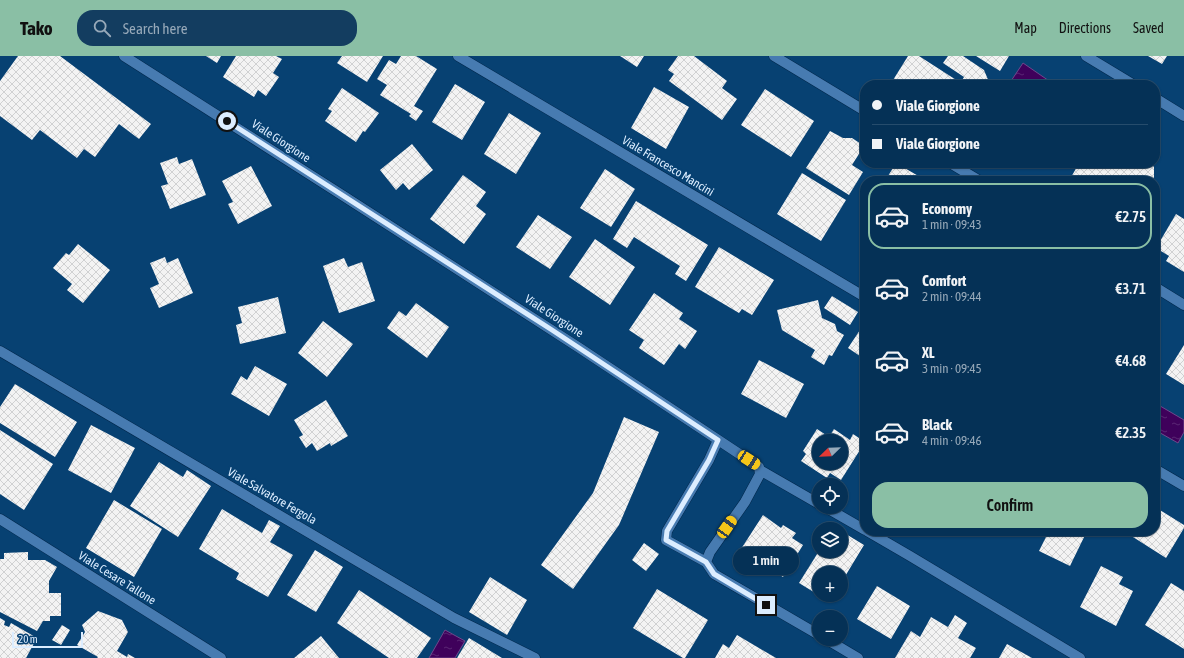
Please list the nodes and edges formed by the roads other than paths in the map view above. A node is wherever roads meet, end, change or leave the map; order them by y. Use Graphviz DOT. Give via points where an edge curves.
graph roads {
  1 [pos="124,56"];
  2 [pos="458,56"];
  3 [pos="774,56"];
  4 [pos="1086,56"];
  5 [pos="1126,80"];
  6 [pos="1160,101"];
  7 [pos="860,108"];
  8 [pos="1184,116"];
  9 [pos="958,168"];
  10 [pos="972,176"];
  11 [pos="1160,291"];
  12 [pos="860,295"];
  13 [pos="1184,305"];
  14 [pos="0,351"];
  15 [pos="718,440"];
  16 [pos="760,470"];
  17 [pos="1160,472"];
  18 [pos="1184,486"];
  19 [pos="812,500"];
  20 [pos="837,514"];
  21 [pos="0,519"];
  22 [pos="860,527"];
  23 [pos="876,536"];
  24 [pos="706,562"];
  25 [pos="812,631"];
  26 [pos="838,646"];
  27 [pos="221,658"];
  28 [pos="535,658"];
  29 [pos="858,658"];
  30 [pos="1080,658"];
  1 -- 15 [label="street, Viale Giorgione" via="388,224"];
  2 -- 12 [label="street, Viale Francesco Mancini"];
  3 -- 7 [label="street"];
  4 -- 5 [label="street"];
  6 -- 8 [label="street"];
  9 -- 10 [label="street"];
  11 -- 13 [label="street"];
  14 -- 28 [label="street, Viale Salvatore Fergola" via="454,618"];
  15 -- 16 [label="street, Viale Giorgione" via="759,466"];
  15 -- 24 [label="street" via="667,531 666,540"];
  16 -- 19 [label="street, Viale Giorgione"];
  16 -- 24 [label="street" via="745,502 710,552"];
  17 -- 18 [label="street"];
  20 -- 22 [label="street"];
  21 -- 27 [label="street, Viale Cesare Tallone"];
  23 -- 30 [label="street"];
  24 -- 25 [label="street" via="714,574"];
  26 -- 29 [label="street"];
}
